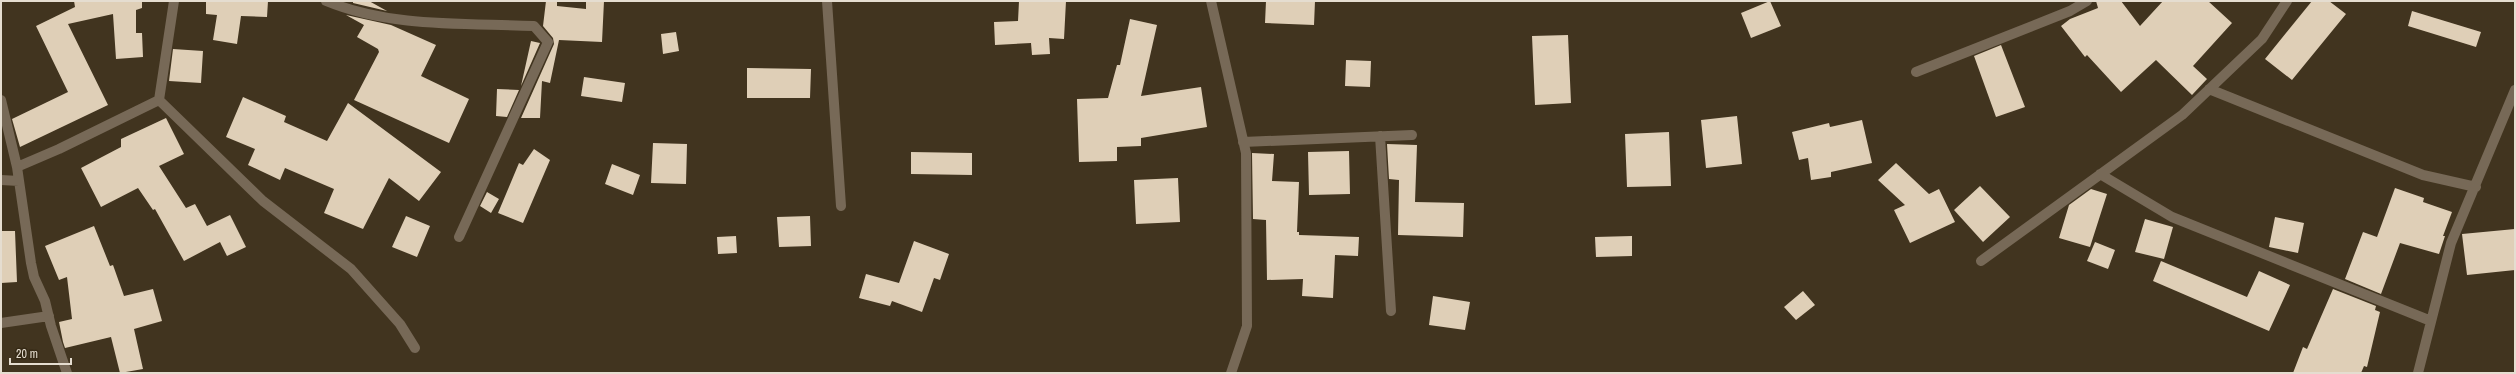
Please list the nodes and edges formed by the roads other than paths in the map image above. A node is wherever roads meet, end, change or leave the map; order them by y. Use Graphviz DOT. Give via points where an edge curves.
graph roads {
  1 [pos="174,1"];
  2 [pos="326,1"];
  3 [pos="828,1"];
  4 [pos="1211,1"];
  5 [pos="2087,1"];
  6 [pos="2288,1"];
  7 [pos="1916,72"];
  8 [pos="2209,89"];
  9 [pos="2515,90"];
  10 [pos="1,100"];
  11 [pos="159,100"];
  12 [pos="1412,135"];
  13 [pos="1380,136"];
  14 [pos="1243,142"];
  15 [pos="17,167"];
  16 [pos="2100,174"];
  17 [pos="1,180"];
  18 [pos="19,181"];
  19 [pos="2476,187"];
  20 [pos="841,206"];
  21 [pos="459,237"];
  22 [pos="1981,261"];
  23 [pos="1391,311"];
  24 [pos="49,316"];
  25 [pos="2431,321"];
  26 [pos="1,323"];
  27 [pos="415,348"];
  28 [pos="67,373"];
  29 [pos="1231,373"];
  30 [pos="2418,373"];
  1 -- 11 [label="street"];
  2 -- 21 [label="street" via="345,9 418,22 534,26 548,42"];
  3 -- 20 [label="street"];
  4 -- 14 [label="street"];
  5 -- 7 [label="street" via="2070,11"];
  6 -- 8 [label="street" via="2262,39"];
  8 -- 16 [label="street" via="2182,115"];
  8 -- 19 [label="street" via="2423,175"];
  9 -- 19 [label="street"];
  10 -- 15 [label="street"];
  11 -- 15 [label="street"];
  11 -- 27 [label="street" via="263,201 351,269 400,324"];
  12 -- 13 [label="street"];
  13 -- 14 [label="street"];
  13 -- 23 [label="street"];
  14 -- 29 [label="street" via="1246,153 1247,326"];
  15 -- 18 [label="street"];
  16 -- 22 [label="street"];
  16 -- 25 [label="street" via="2172,217"];
  17 -- 18 [label="street"];
  18 -- 24 [label="street" via="30,263"];
  19 -- 25 [label="street" via="2451,243"];
  24 -- 26 [label="street"];
  24 -- 28 [label="street"];
  25 -- 30 [label="street"];
}
